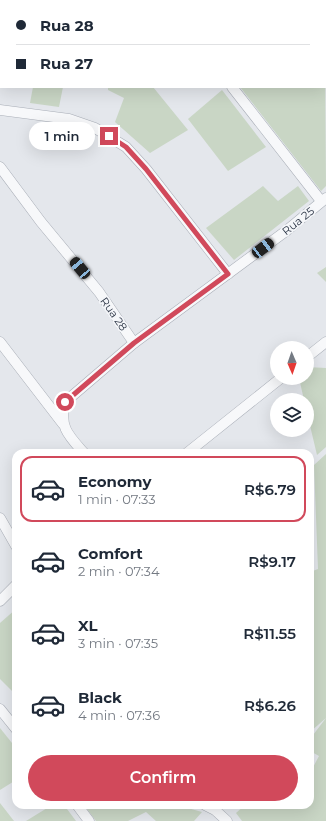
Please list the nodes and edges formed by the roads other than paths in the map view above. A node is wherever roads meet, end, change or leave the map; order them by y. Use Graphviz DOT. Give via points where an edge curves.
graph roads {
  1 [pos="233,88"];
  2 [pos="0,110"];
  3 [pos="0,167"];
  4 [pos="324,200"];
  5 [pos="228,274"];
  6 [pos="0,342"];
  7 [pos="326,342"];
  8 [pos="134,343"];
  9 [pos="314,351"];
  10 [pos="273,385"];
  11 [pos="63,424"];
  12 [pos="80,449"];
  13 [pos="192,449"];
  14 [pos="0,518"];
  15 [pos="12,539"];
  16 [pos="12,589"];
  17 [pos="0,601"];
  18 [pos="0,709"];
  19 [pos="12,724"];
  20 [pos="80,809"];
  21 [pos="214,809"];
  22 [pos="89,821"];
  23 [pos="227,821"];
  1 -- 4 [label="street"];
  2 -- 5 [label="street" via="69,119 95,128 126,147"];
  3 -- 8 [label="street, Rua 28" via="41,222 99,292"];
  4 -- 5 [label="street, Rua 25"];
  5 -- 8 [label="street, Rua 25"];
  6 -- 11 [label="street"];
  7 -- 9 [label="street"];
  8 -- 11 [label="street, Rua 28" via="65,402"];
  10 -- 13 [label="street"];
  11 -- 12 [label="street" via="68,435"];
  14 -- 15 [label="street"];
  16 -- 17 [label="street"];
  18 -- 19 [label="street"];
  20 -- 22 [label="street"];
  21 -- 23 [label="street"];
}
